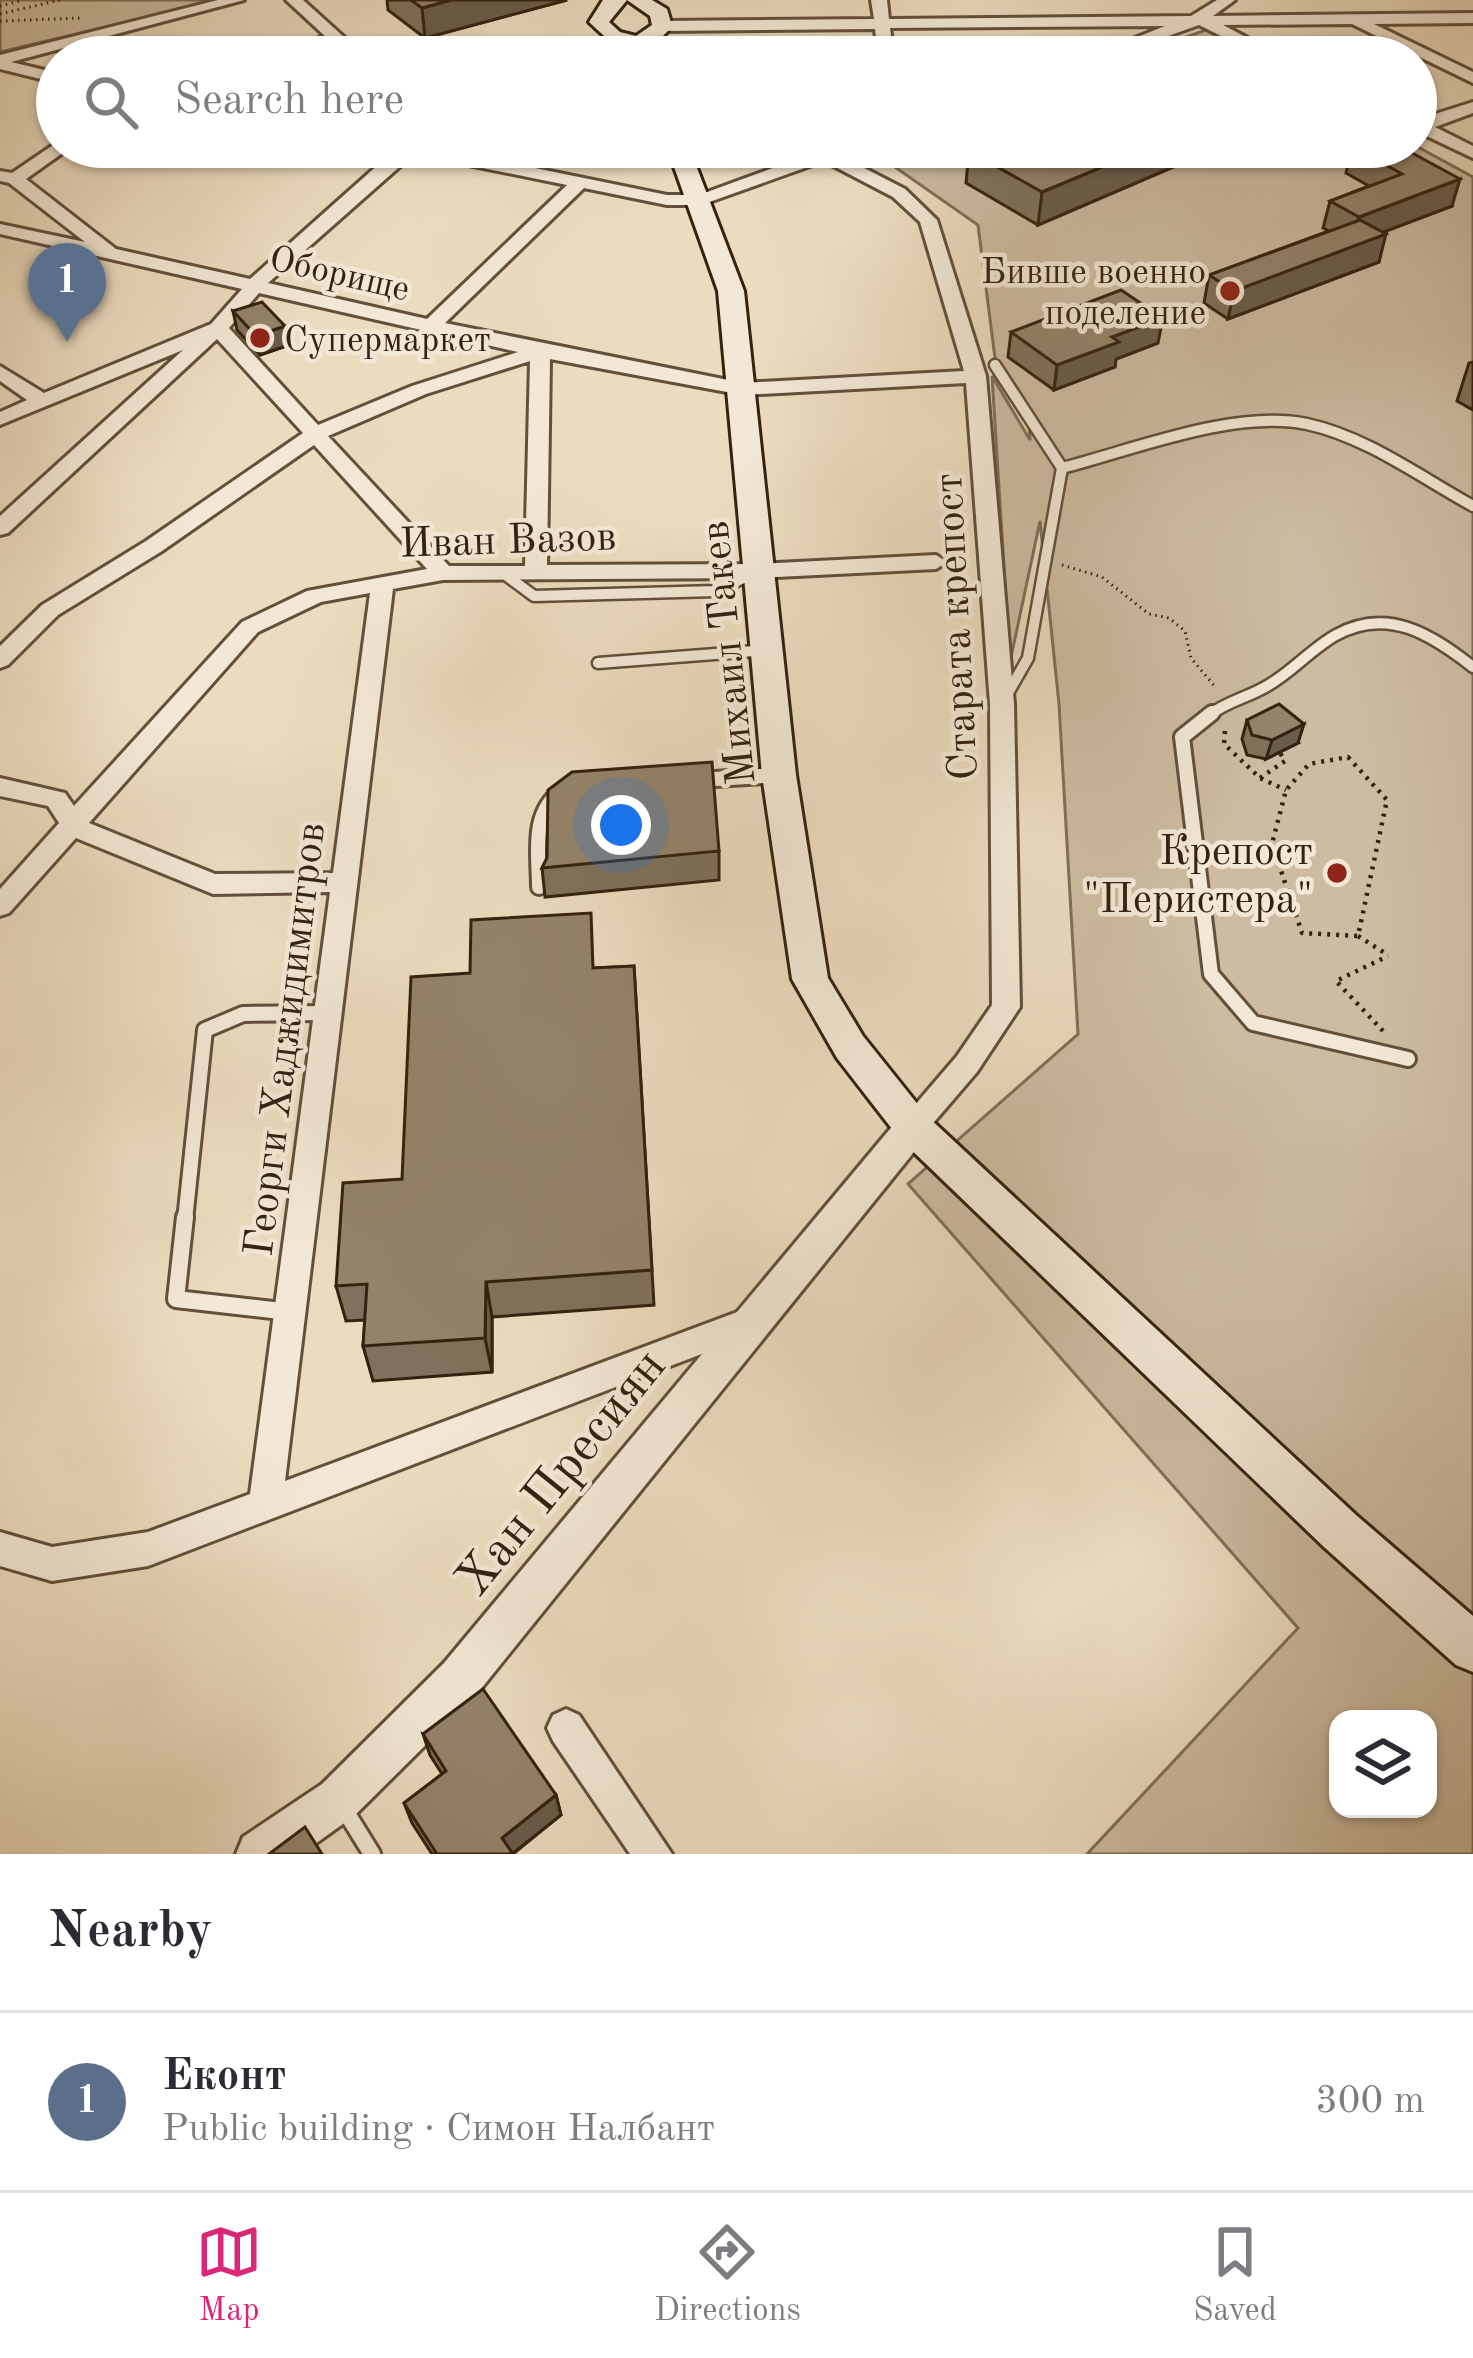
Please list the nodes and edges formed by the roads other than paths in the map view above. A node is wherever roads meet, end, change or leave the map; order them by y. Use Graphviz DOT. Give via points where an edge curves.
graph roads {
  1 [pos="236,0"];
  2 [pos="294,0"];
  3 [pos="638,0"];
  4 [pos="879,0"];
  5 [pos="1044,0"];
  6 [pos="1227,0"];
  7 [pos="1450,0"];
  8 [pos="610,2"];
  9 [pos="1430,18"];
  10 [pos="1473,18"];
  11 [pos="1350,19"];
  12 [pos="1198,20"];
  13 [pos="1028,21"];
  14 [pos="881,23"];
  15 [pos="642,34"];
  16 [pos="99,36"];
  17 [pos="333,36"];
  18 [pos="883,36"];
  19 [pos="1153,36"];
  20 [pos="1232,36"];
  21 [pos="1385,36"];
  22 [pos="36,53"];
  23 [pos="1437,61"];
  24 [pos="0,62"];
  25 [pos="36,72"];
  26 [pos="1473,78"];
  27 [pos="1473,106"];
  28 [pos="1437,119"];
  29 [pos="1437,135"];
  30 [pos="1473,153"];
  31 [pos="36,161"];
  32 [pos="386,168"];
  33 [pos="512,168"];
  34 [pos="687,168"];
  35 [pos="790,168"];
  36 [pos="862,168"];
  37 [pos="8,177"];
  38 [pos="580,182"];
  39 [pos="701,200"];
  40 [pos="0,229"];
  41 [pos="110,254"];
  42 [pos="254,286"];
  43 [pos="431,326"];
  44 [pos="218,328"];
  45 [pos="540,351"];
  46 [pos="986,371"];
  47 [pos="0,372"];
  48 [pos="743,389"];
  49 [pos="41,400"];
  50 [pos="0,418"];
  51 [pos="317,433"];
  52 [pos="1062,468"];
  53 [pos="1473,506"];
  54 [pos="0,528"];
  55 [pos="936,562"];
  56 [pos="758,571"];
  57 [pos="442,573"];
  58 [pos="536,574"];
  59 [pos="507,576"];
  60 [pos="383,581"];
  61 [pos="768,650"];
  62 [pos="0,660"];
  63 [pos="598,663"];
  64 [pos="1473,667"];
  65 [pos="1002,704"];
  66 [pos="779,775"];
  67 [pos="691,781"];
  68 [pos="0,787"];
  69 [pos="581,788"];
  70 [pos="75,827"];
  71 [pos="345,883"];
  72 [pos="539,887"];
  73 [pos="0,906"];
  74 [pos="328,1013"];
  75 [pos="1408,1058"];
  76 [pos="913,1127"];
  77 [pos="290,1312"];
  78 [pos="748,1322"];
  79 [pos="265,1507"];
  80 [pos="0,1549"];
  81 [pos="1473,1648"];
  82 [pos="566,1728"];
  83 [pos="338,1800"];
  84 [pos="260,1854"];
  85 [pos="372,1854"];
  86 [pos="653,1854"];
  1 -- 16 [label="street"];
  2 -- 17 [label="street"];
  3 -- 15 [label="main road"];
  4 -- 14 [label="street"];
  5 -- 13 [label="street"];
  6 -- 12 [label="street"];
  7 -- 9 [label="street"];
  8 -- 15 [label="main road" via="599,22"];
  9 -- 10 [label="street"];
  9 -- 11 [label="street"];
  11 -- 12 [label="street"];
  11 -- 21 [label="street"];
  12 -- 13 [label="street"];
  12 -- 19 [label="street"];
  12 -- 20 [label="street"];
  13 -- 14 [label="street"];
  14 -- 15 [label="street"];
  14 -- 18 [label="street"];
  22 -- 24 [label="street"];
  23 -- 26 [label="street"];
  24 -- 25 [label="street"];
  27 -- 28 [label="street"];
  29 -- 30 [label="street"];
  31 -- 37 [label="street"];
  32 -- 42 [label="street"];
  33 -- 38 [label="street"];
  34 -- 39 [label="main road, Михаил Такев"];
  35 -- 39 [label="street"];
  36 -- 46 [label="street, Старата крепост" via="928,220"];
  37 -- 41 [label="street, Оборище"];
  38 -- 39 [label="street"];
  38 -- 43 [label="street"];
  39 -- 48 [label="main road, Михаил Такев" via="731,291"];
  40 -- 41 [label="street"];
  41 -- 42 [label="street, Оборище"];
  42 -- 43 [label="street, Оборище"];
  42 -- 44 [label="street"];
  43 -- 45 [label="street, Оборище"];
  44 -- 49 [label="street"];
  44 -- 51 [label="street"];
  44 -- 54 [label="street"];
  45 -- 48 [label="street, Оборище"];
  45 -- 51 [label="street"];
  45 -- 58 [label="street"];
  46 -- 48 [label="street, Оборище"];
  46 -- 52 [label="lane"];
  46 -- 65 [label="street, Старата крепост"];
  47 -- 49 [label="street"];
  48 -- 56 [label="main road, Михаил Такев"];
  49 -- 50 [label="street"];
  51 -- 57 [label="street"];
  51 -- 62 [label="street" via="50,610"];
  52 -- 53 [label="lane" via="1270,419 1348,440"];
  52 -- 65 [label="lane" via="1028,658"];
  55 -- 56 [label="street, Иван Вазов"];
  56 -- 58 [label="street, Иван Вазов"];
  56 -- 59 [label="lane" via="716,591 534,596"];
  56 -- 61 [label="main road, Михаил Такев"];
  57 -- 59 [label="street, Иван Вазов"];
  57 -- 60 [label="street, Иван Вазов"];
  58 -- 59 [label="street, Иван Вазов"];
  60 -- 70 [label="street, Иван Вазов" via="316,596 250,628"];
  60 -- 71 [label="street, Георги Хаджидимитров"];
  61 -- 63 [label="lane"];
  61 -- 66 [label="main road, Михаил Такев"];
  64 -- 75 [label="lane" via="1434,636 1390,620 1339,633 1182,737 1211,974 1253,1023"];
  65 -- 76 [label="street, Старата крепост" via="1006,1007"];
  66 -- 67 [label="lane"];
  66 -- 76 [label="main road, Михаил Такев" via="810,980"];
  68 -- 70 [label="street" via="56,799"];
  69 -- 72 [label="lane" via="559,790 540,812"];
  70 -- 71 [label="street" via="213,884"];
  70 -- 73 [label="street, Иван Вазов"];
  71 -- 74 [label="street, Георги Хаджидимитров"];
  74 -- 77 [label="street, Георги Хаджидимитров"];
  74 -- 77 [label="lane" via="243,1014 205,1030 176,1299"];
  76 -- 78 [label="street, Хан Пресиян"];
  76 -- 81 [label="main road, Михаил Такев"];
  77 -- 79 [label="street, Георги Хаджидимитров"];
  78 -- 79 [label="street"];
  78 -- 83 [label="street, Хан Пресиян" via="460,1679"];
  79 -- 80 [label="street" via="148,1549 52,1564"];
  82 -- 86 [label="street"];
  83 -- 84 [label="street, Хан Пресиян"];
  83 -- 85 [label="lane"];
}
